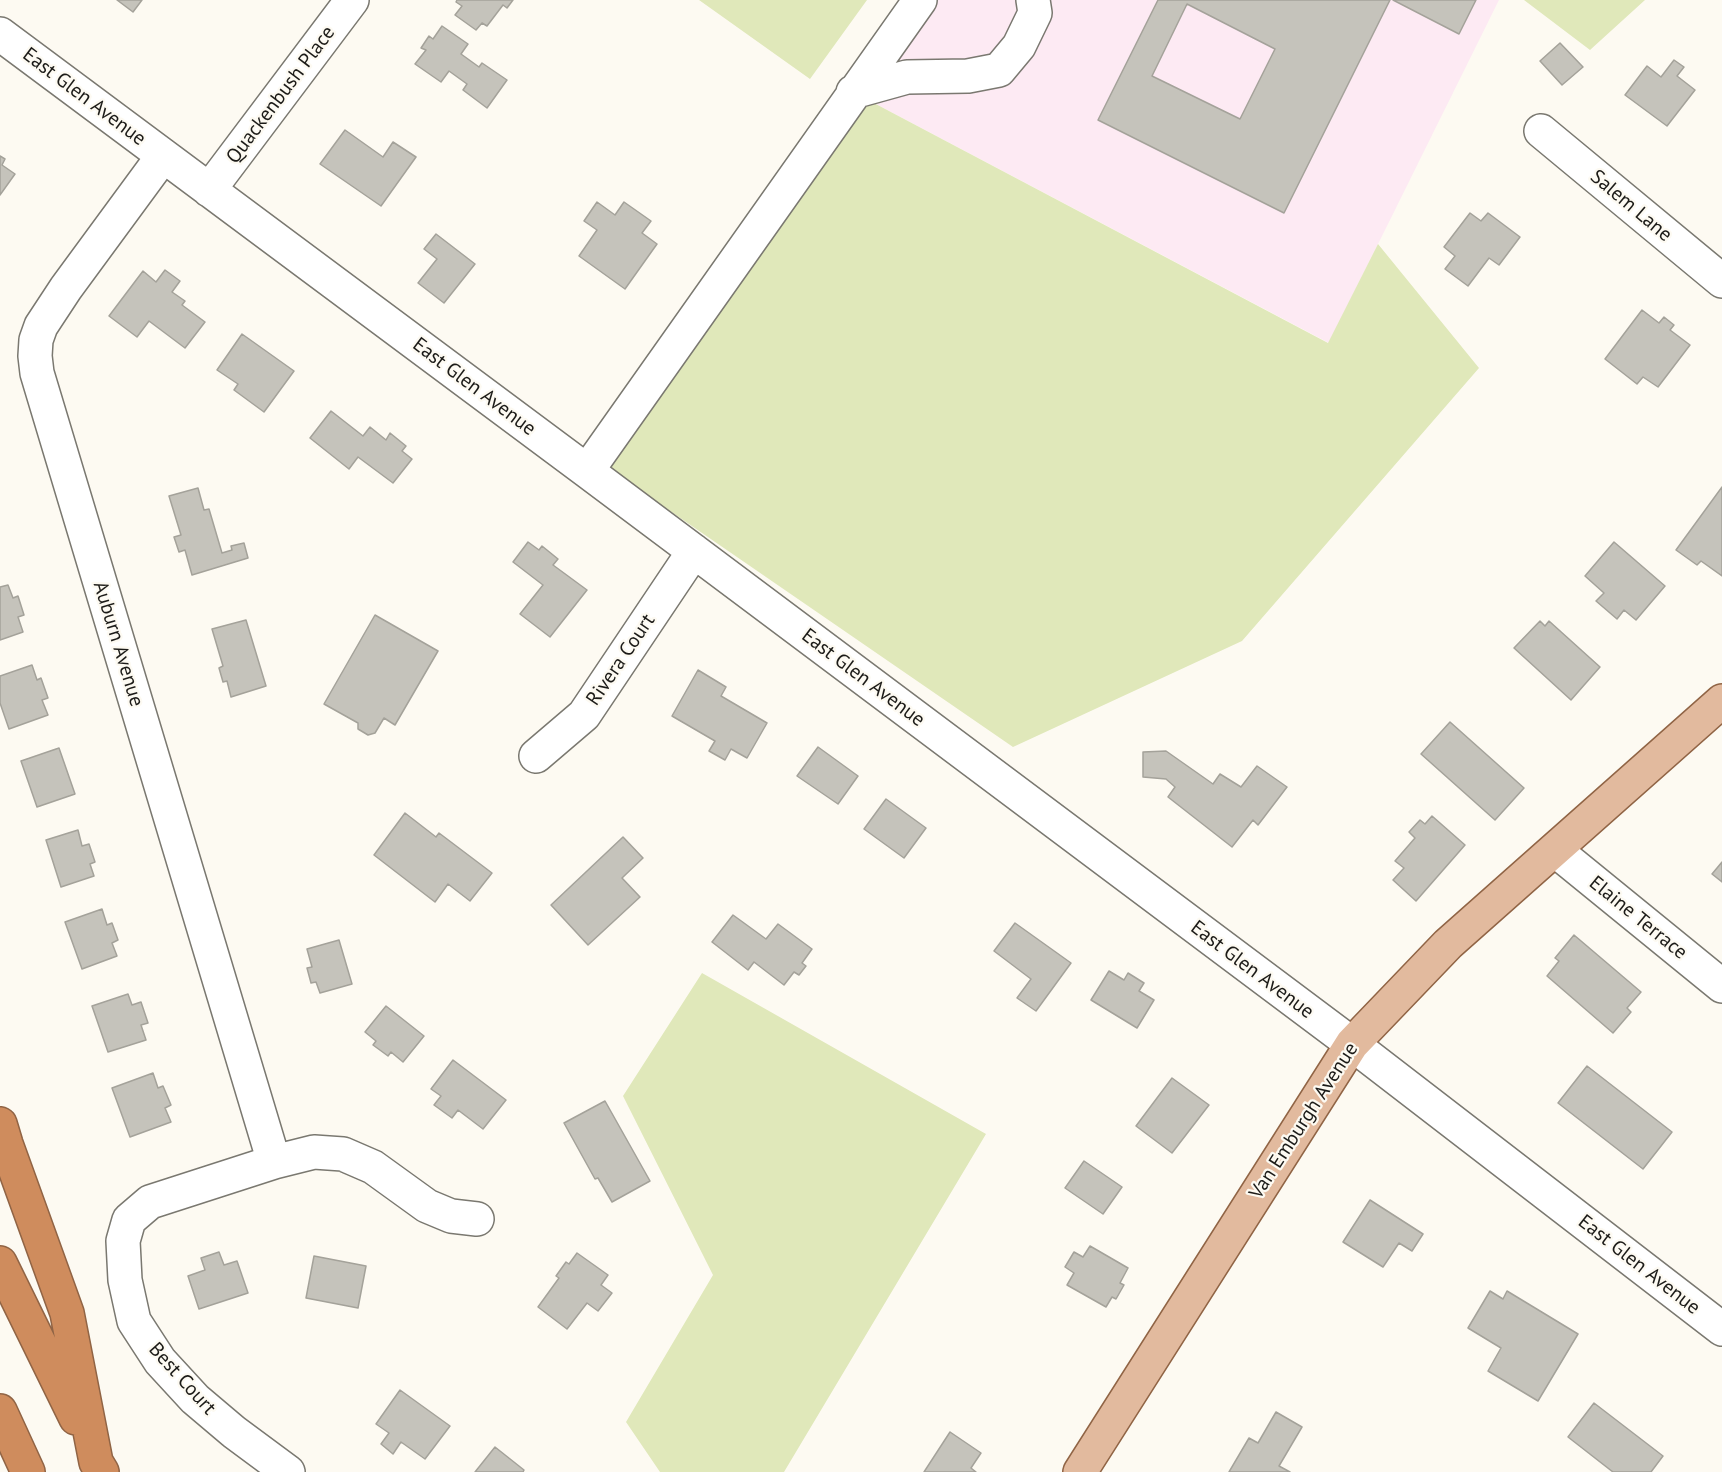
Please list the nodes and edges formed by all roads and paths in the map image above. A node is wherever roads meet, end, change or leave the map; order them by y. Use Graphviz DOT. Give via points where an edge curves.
graph roads {
  1 [pos="352,0"];
  2 [pos="920,0"];
  3 [pos="1033,0"];
  4 [pos="0,34"];
  5 [pos="853,92"];
  6 [pos="1541,131"];
  7 [pos="164,156"];
  8 [pos="209,190"];
  9 [pos="1722,281"];
  10 [pos="587,471"];
  11 [pos="694,551"];
  12 [pos="1722,701"];
  13 [pos="536,756"];
  14 [pos="1555,850"];
  15 [pos="1722,986"];
  16 [pos="1352,1044"];
  17 [pos="0,1124"];
  18 [pos="274,1162"];
  19 [pos="477,1219"];
  20 [pos="0,1263"];
  21 [pos="1722,1329"];
  22 [pos="0,1411"];
  23 [pos="99,1469"];
  24 [pos="28,1472"];
  25 [pos="288,1472"];
  26 [pos="1080,1472"];
  1 -- 8 [label="street, Quackenbush Place"];
  2 -- 5 [label="street"];
  3 -- 5 [label="street" via="1035,13 1019,46 999,70 968,76 907,77"];
  4 -- 7 [label="street, East Glen Avenue"];
  5 -- 10 [label="street"];
  6 -- 9 [label="street, Salem Lane"];
  7 -- 8 [label="street, East Glen Avenue"];
  7 -- 18 [label="street, Auburn Avenue" via="41,326 35,356"];
  8 -- 10 [label="street, East Glen Avenue"];
  10 -- 11 [label="street, East Glen Avenue"];
  11 -- 13 [label="street, Rivera Court" via="584,715"];
  11 -- 16 [label="street, East Glen Avenue"];
  12 -- 14 [label="main road, Van Emburgh Avenue"];
  14 -- 15 [label="street, Elaine Terrace"];
  14 -- 16 [label="main road, Van Emburgh Avenue" via="1448,944"];
  16 -- 21 [label="street, East Glen Avenue"];
  16 -- 26 [label="main road, Van Emburgh Avenue"];
  17 -- 23 [label="highway" via="67,1312"];
  18 -- 19 [label="street" via="314,1152 343,1154 373,1167 427,1206 451,1216"];
  18 -- 25 [label="street, Best Court" via="150,1202 129,1220 123,1241 125,1280 134,1321 160,1361 195,1399"];
  20 -- 23 [label="highway"];
  22 -- 24 [label="highway"];
}
